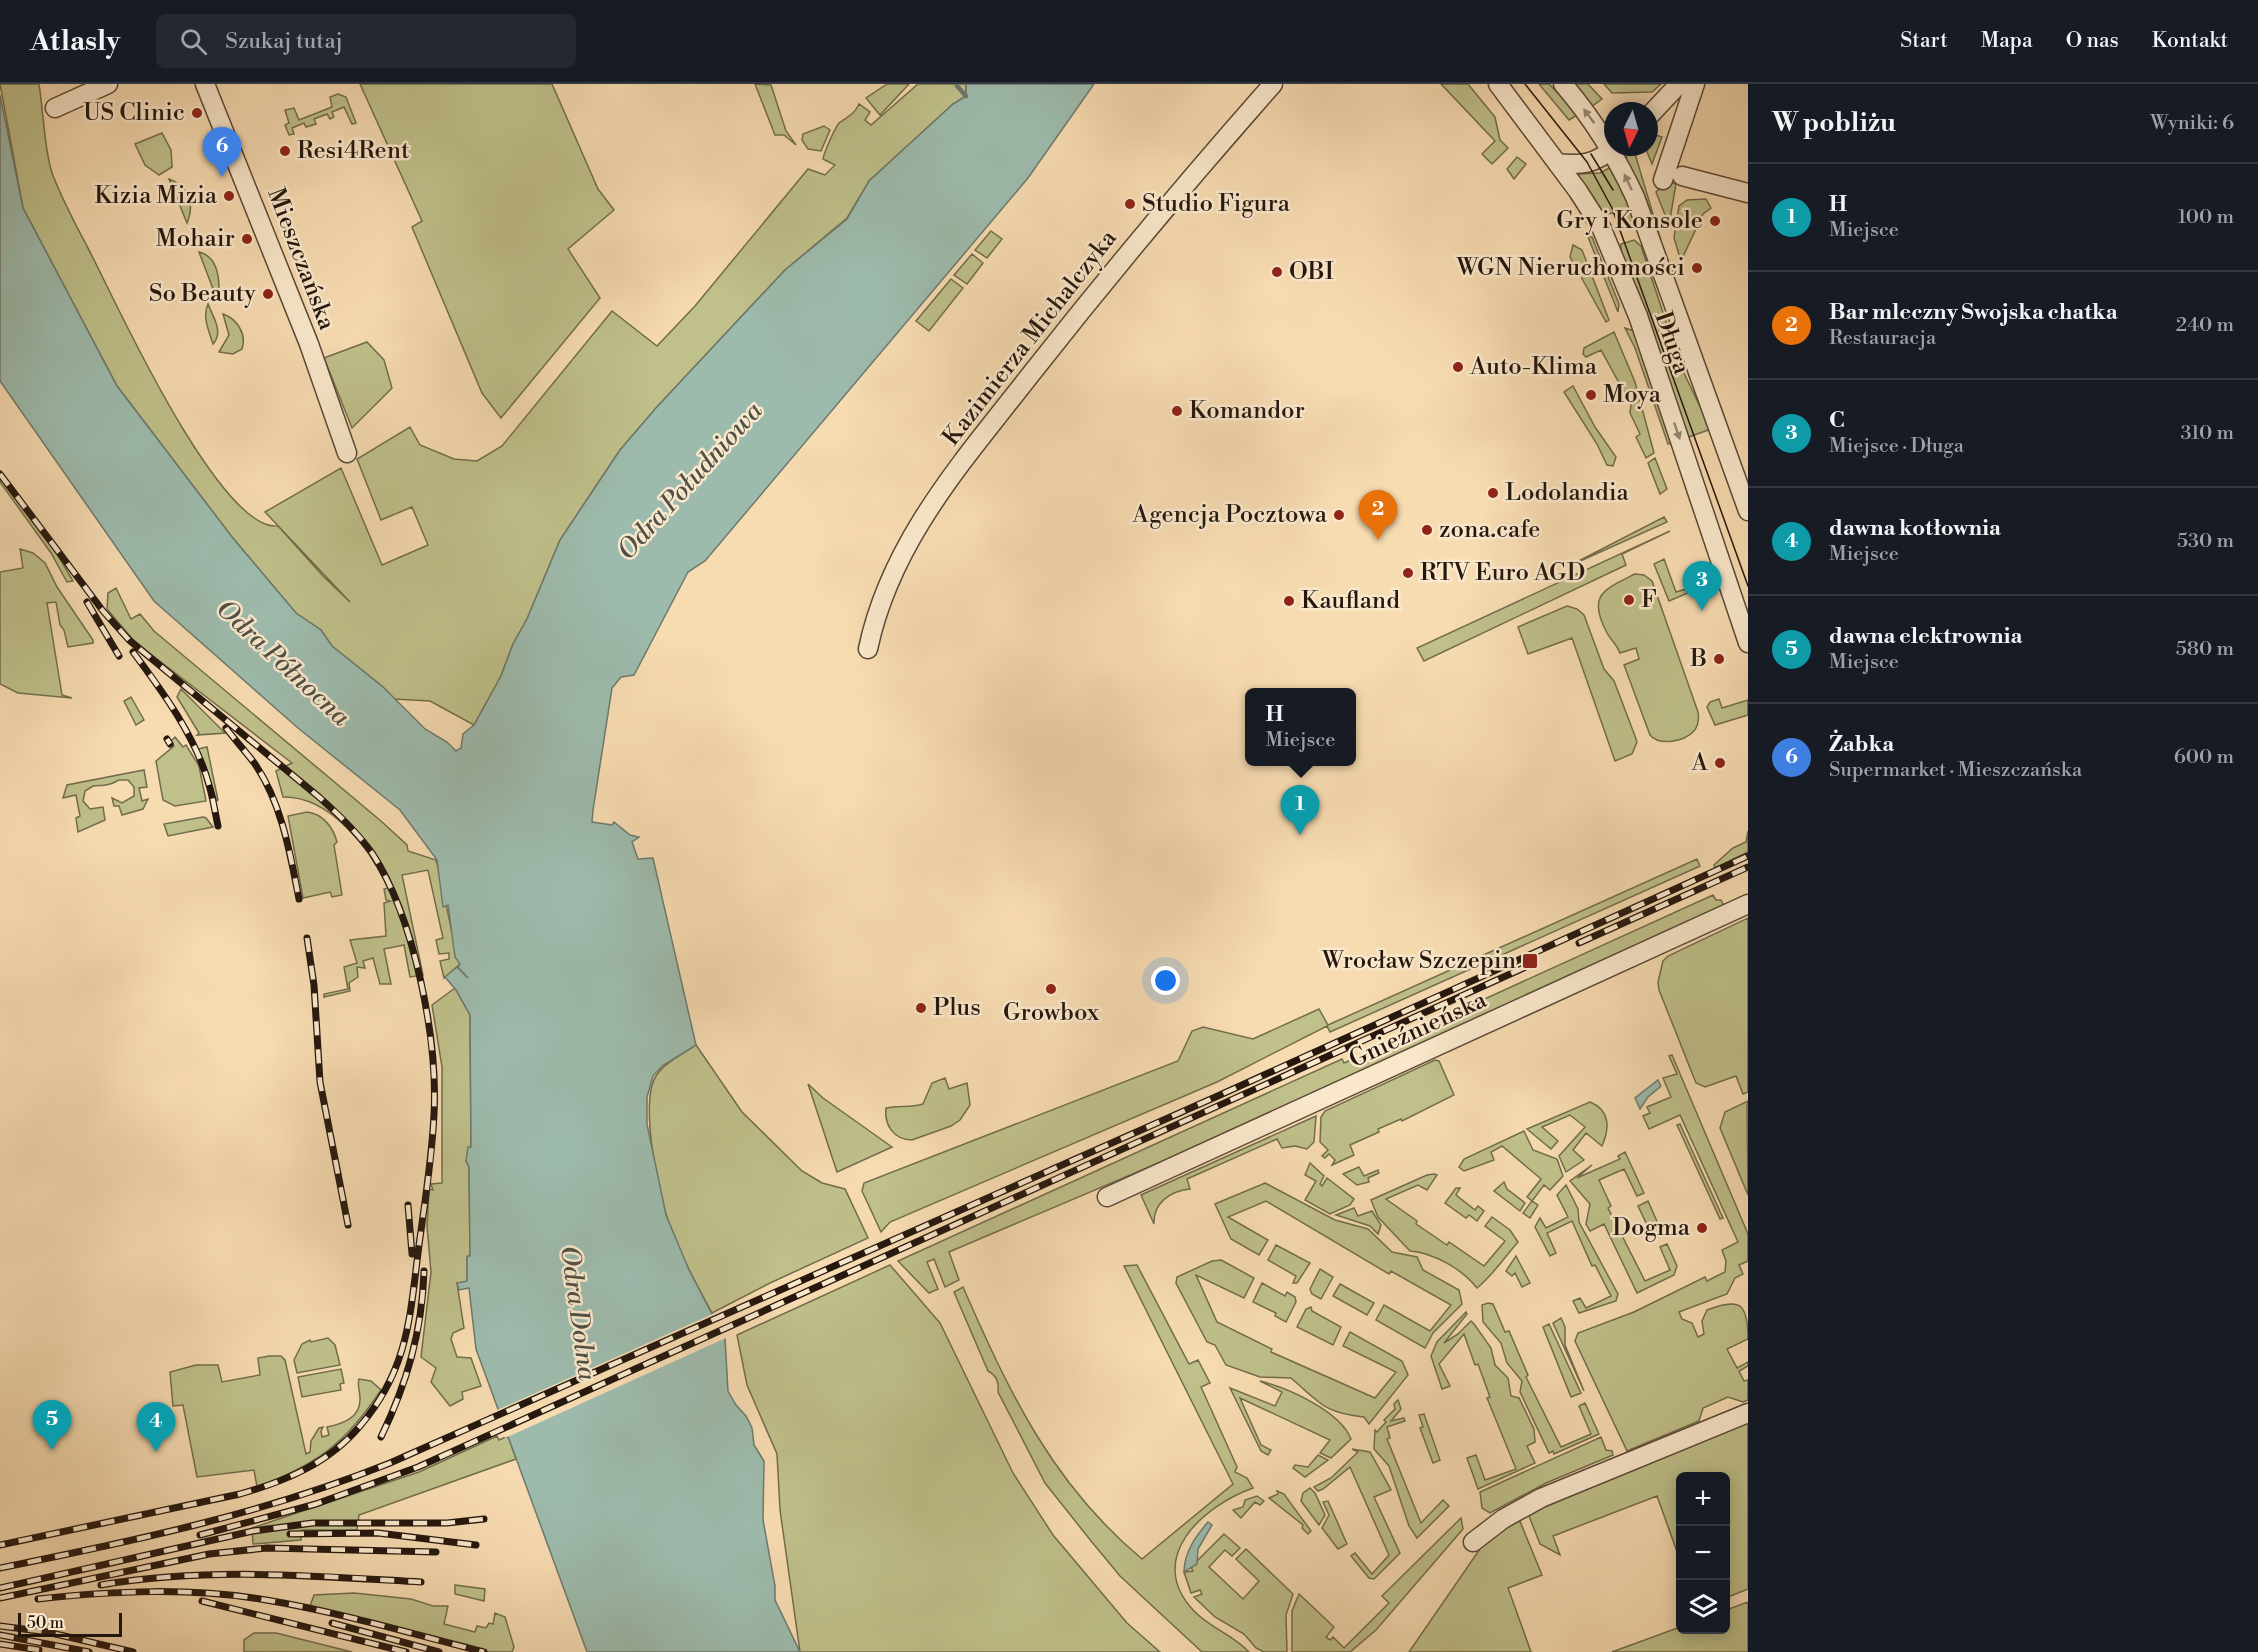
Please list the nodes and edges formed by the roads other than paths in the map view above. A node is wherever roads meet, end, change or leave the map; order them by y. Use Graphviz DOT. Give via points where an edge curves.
graph roads {
  1 [pos="108,84"];
  2 [pos="206,84"];
  3 [pos="1273,84"];
  4 [pos="1498,84"];
  5 [pos="1563,84"];
  6 [pos="1679,84"];
  7 [pos="1695,84"];
  8 [pos="1658,106"];
  9 [pos="56,108"];
  10 [pos="1604,136"];
  11 [pos="1604,156"];
  12 [pos="1617,156"];
  13 [pos="1557,163"];
  14 [pos="1682,176"];
  15 [pos="1664,180"];
  16 [pos="1748,193"];
  17 [pos="347,453"];
  18 [pos="1748,511"];
  19 [pos="1732,598"];
  20 [pos="1748,610"];
  21 [pos="1748,643"];
  22 [pos="868,649"];
  23 [pos="1748,904"];
  24 [pos="1107,1197"];
  25 [pos="1748,1413"];
  26 [pos="1473,1542"];
  1 -- 9 [label="street"];
  2 -- 17 [label="street, Mieszczańska" via="309,345"];
  3 -- 22 [label="street, Kazimierza Michalczyka" via="1094,293 930,504 876,611"];
  4 -- 13 [label="street, Długa"];
  10 -- 5 [label="street, Długa, one-way"];
  6 -- 8 [label="street"];
  7 -- 15 [label="street"];
  11 -- 13 [label="street" via="1586,165"];
  18 -- 12 [label="street, Długa, one-way" via="1635,197"];
  13 -- 19 [label="street, Długa, one-way" via="1601,227 1638,316"];
  14 -- 16 [label="street"];
  19 -- 20 [label="street"];
  19 -- 21 [label="street, Długa"];
  23 -- 24 [label="street, Gnieźnieńska"];
  25 -- 26 [label="street" via="1541,1498 1503,1519"];
}
